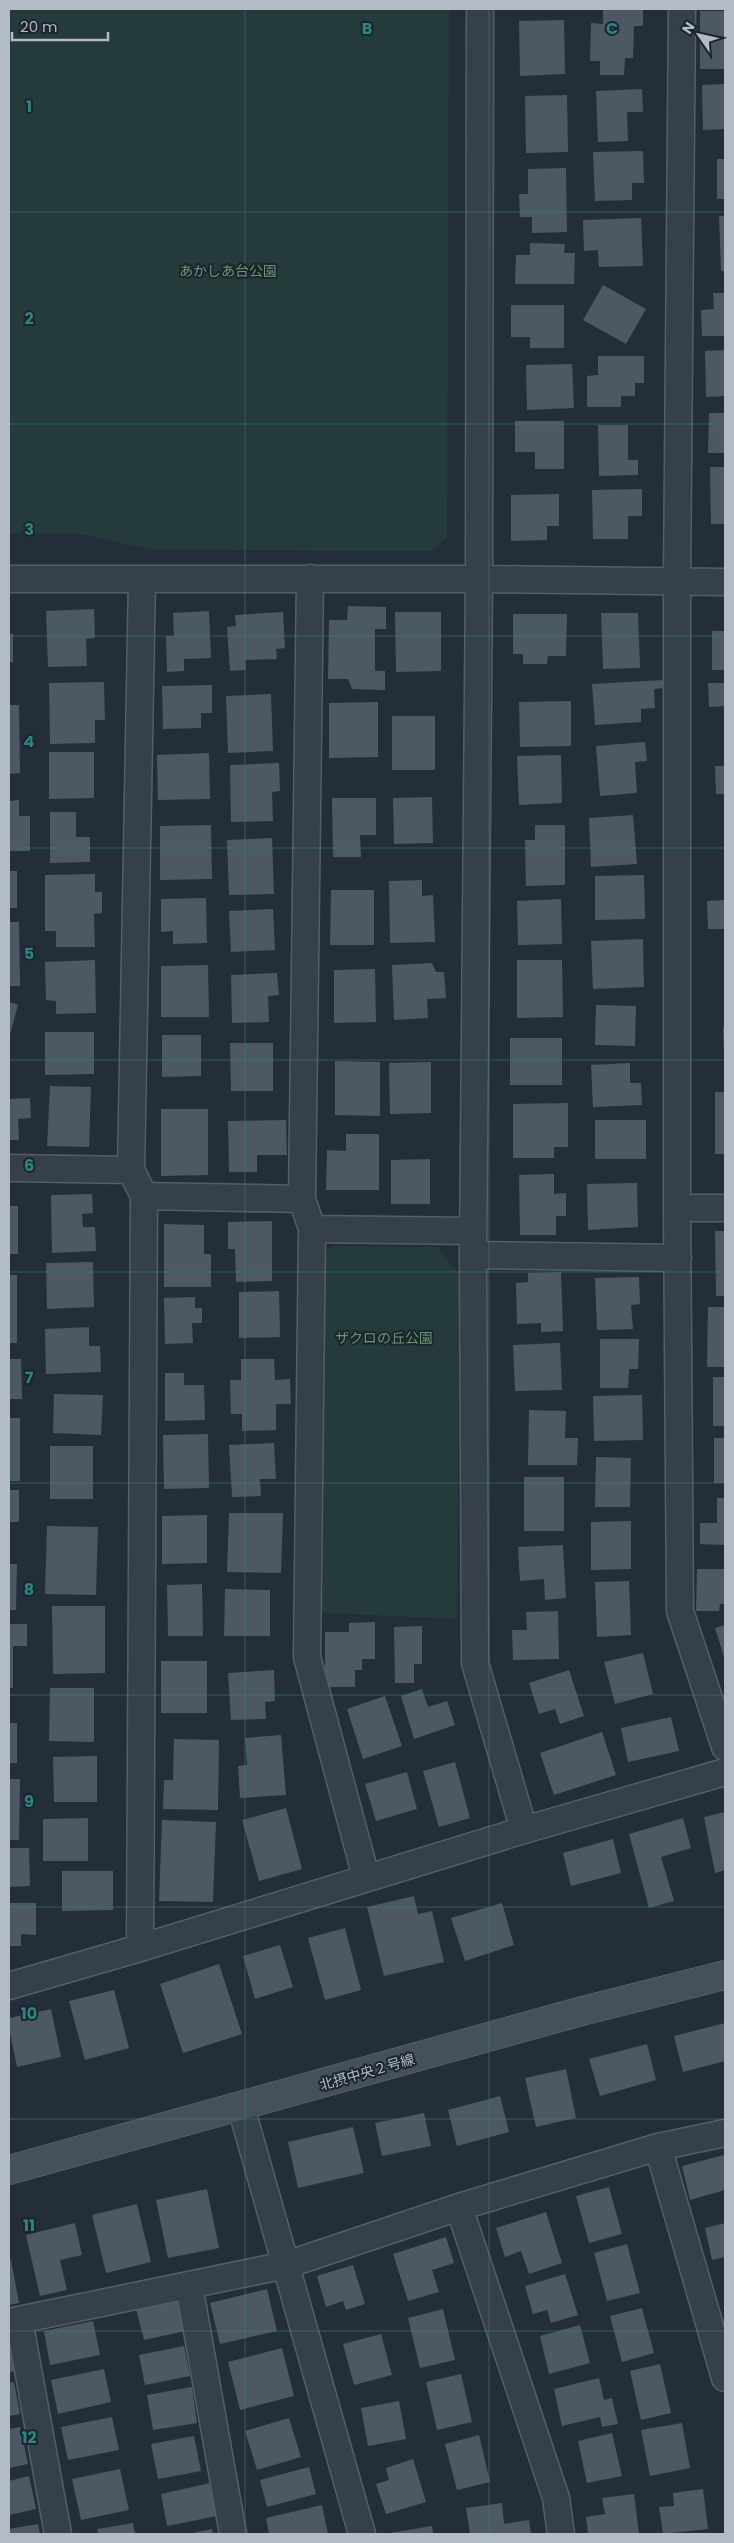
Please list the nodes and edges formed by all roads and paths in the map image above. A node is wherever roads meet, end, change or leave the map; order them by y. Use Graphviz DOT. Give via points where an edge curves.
graph roads {
  1 [pos="480,9"];
  2 [pos="682,9"];
  3 [pos="310,578"];
  4 [pos="9,579"];
  5 [pos="142,579"];
  6 [pos="479,579"];
  7 [pos="677,581"];
  8 [pos="725,582"];
  9 [pos="9,1168"];
  10 [pos="131,1170"];
  11 [pos="144,1196"];
  12 [pos="302,1199"];
  13 [pos="677,1208"];
  14 [pos="725,1208"];
  15 [pos="312,1229"];
  16 [pos="473,1243"];
  17 [pos="678,1258"];
  18 [pos="725,1747"];
  19 [pos="725,1772"];
  20 [pos="524,1830"];
  21 [pos="366,1877"];
  22 [pos="140,1948"];
  23 [pos="725,1975"];
  24 [pos="9,1986"];
  25 [pos="242,2107"];
  26 [pos="725,2134"];
  27 [pos="658,2147"];
  28 [pos="9,2170"];
  29 [pos="459,2207"];
  30 [pos="286,2264"];
  31 [pos="189,2285"];
  32 [pos="715,2303"];
  33 [pos="14,2321"];
  34 [pos="725,2378"];
  35 [pos="58,2534"];
  36 [pos="232,2534"];
  37 [pos="362,2534"];
  38 [pos="561,2534"];
  1 -- 6 [label="street"];
  2 -- 7 [label="street"];
  3 -- 5 [label="street"];
  3 -- 6 [label="street"];
  3 -- 12 [label="street"];
  4 -- 5 [label="street"];
  5 -- 10 [label="street"];
  6 -- 7 [label="street"];
  6 -- 16 [label="street"];
  7 -- 8 [label="street"];
  7 -- 13 [label="street"];
  9 -- 10 [label="street"];
  10 -- 11 [label="street"];
  11 -- 12 [label="street"];
  11 -- 22 [label="street"];
  12 -- 15 [label="street"];
  13 -- 14 [label="street"];
  13 -- 17 [label="street"];
  15 -- 16 [label="street"];
  15 -- 21 [label="street" via="307,1657"];
  16 -- 17 [label="street"];
  16 -- 20 [label="street" via="475,1664"];
  17 -- 18 [label="street" via="680,1611"];
  19 -- 20 [label="street"];
  20 -- 21 [label="street"];
  21 -- 22 [label="street"];
  22 -- 24 [label="street"];
  23 -- 25 [label="street, 北摂中央２号線" via="582,2010"];
  25 -- 28 [label="street, 北摂中央２号線"];
  25 -- 30 [label="street"];
  26 -- 27 [label="street"];
  27 -- 29 [label="street"];
  27 -- 32 [label="street"];
  29 -- 30 [label="street"];
  29 -- 38 [label="street" via="556,2498"];
  30 -- 31 [label="street"];
  30 -- 37 [label="street"];
  31 -- 33 [label="street"];
  31 -- 36 [label="street"];
  32 -- 34 [label="street"];
  33 -- 35 [label="street"];
}
